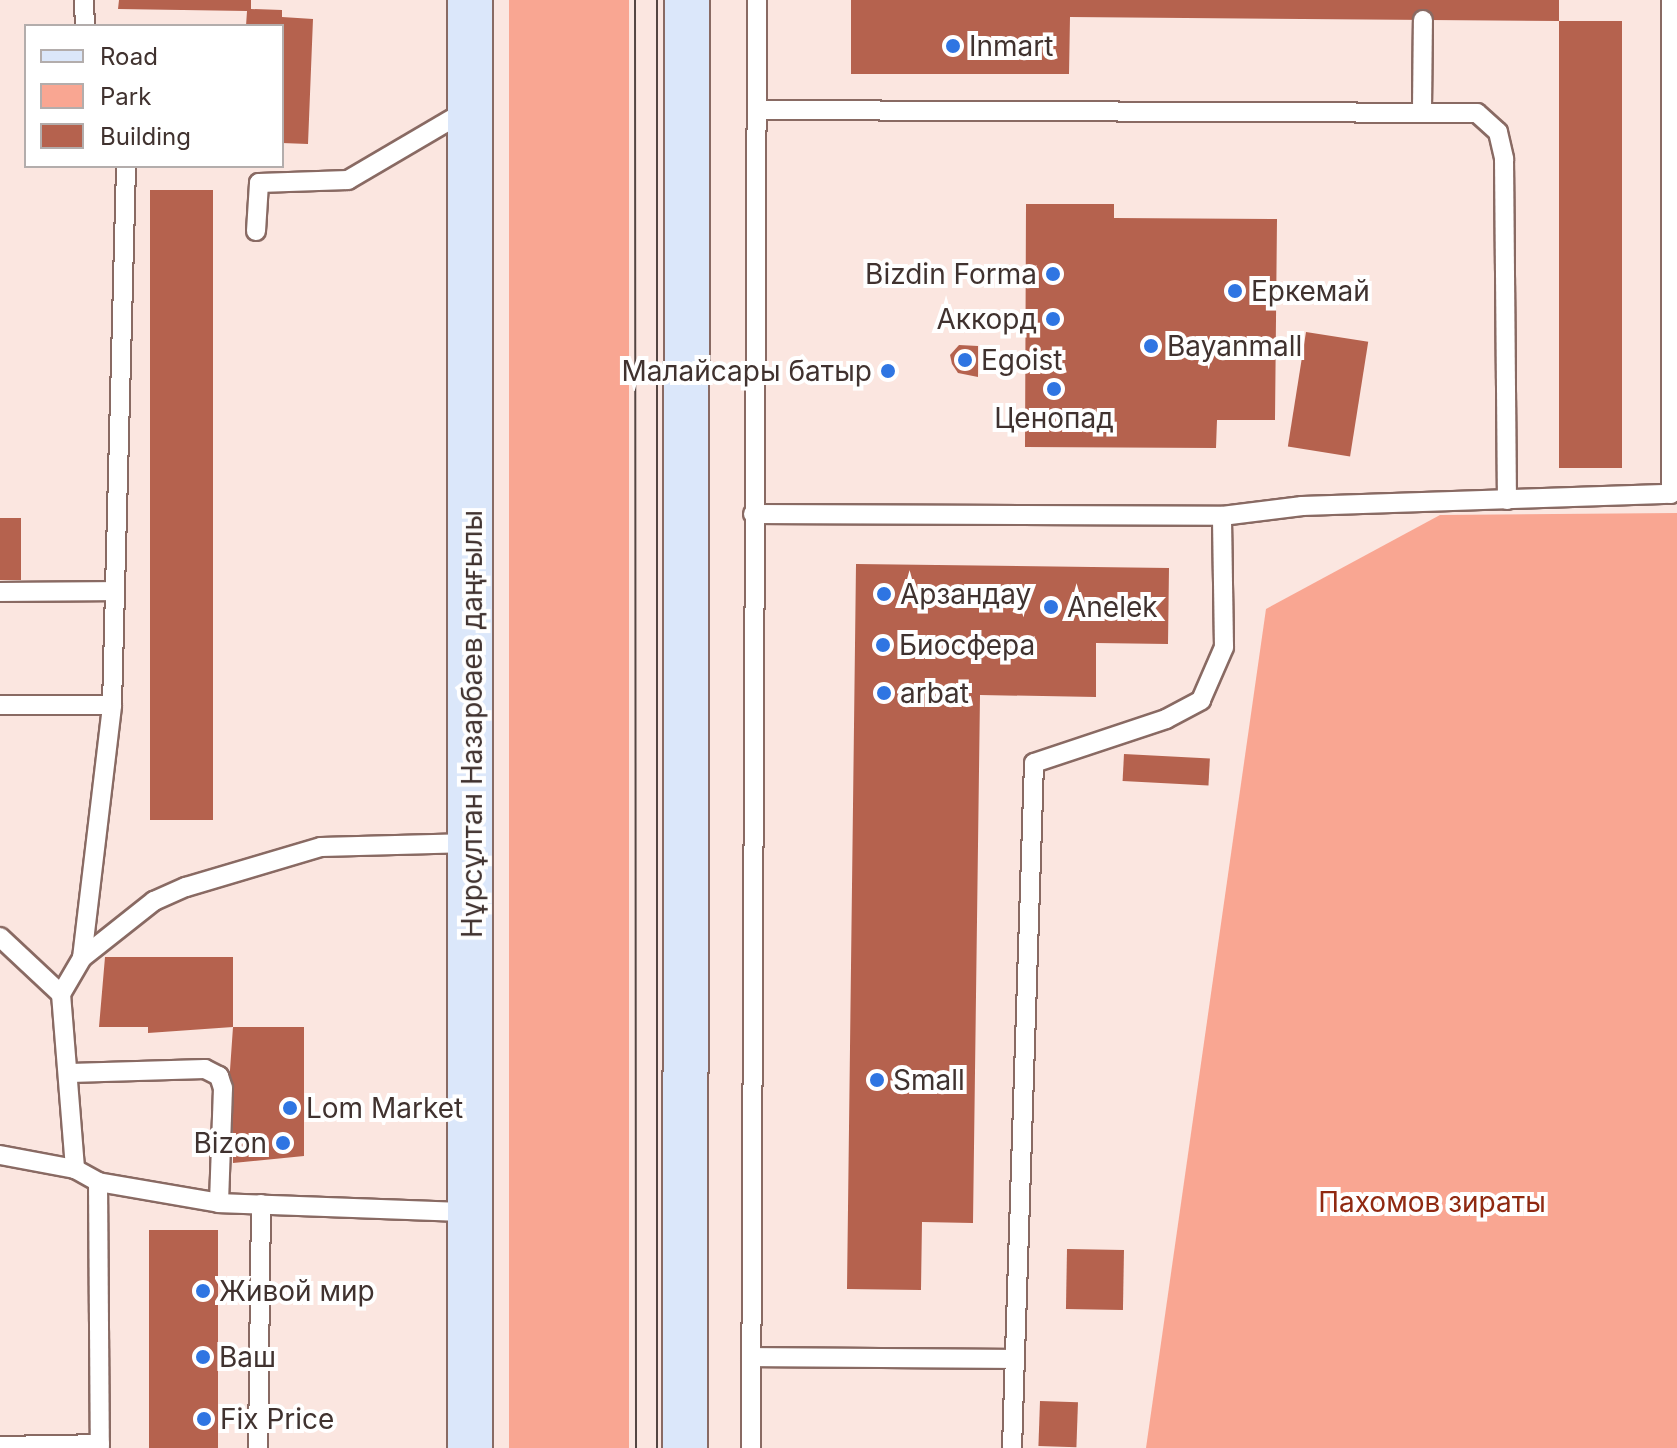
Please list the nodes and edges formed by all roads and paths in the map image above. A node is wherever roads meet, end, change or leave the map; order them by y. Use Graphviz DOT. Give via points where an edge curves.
graph roads {
  1 [pos="84,0"];
  2 [pos="470,0"];
  3 [pos="687,0"];
  4 [pos="757,0"];
  5 [pos="1671,0"];
  6 [pos="1423,20"];
  7 [pos="85,24"];
  8 [pos="471,108"];
  9 [pos="1422,109"];
  10 [pos="758,110"];
  11 [pos="126,168"];
  12 [pos="256,231"];
  13 [pos="1507,500"];
  14 [pos="753,514"];
  15 [pos="1222,516"];
  16 [pos="115,591"];
  17 [pos="0,592"];
  18 [pos="0,705"];
  19 [pos="112,705"];
  20 [pos="471,843"];
  21 [pos="0,937"];
  22 [pos="82,958"];
  23 [pos="61,994"];
  24 [pos="70,1073"];
  25 [pos="0,1155"];
  26 [pos="75,1169"];
  27 [pos="98,1182"];
  28 [pos="219,1203"];
  29 [pos="261,1204"];
  30 [pos="467,1212"];
  31 [pos="751,1357"];
  32 [pos="1011,1359"];
  33 [pos="0,1446"];
  34 [pos="100,1446"];
  35 [pos="258,1448"];
  36 [pos="470,1448"];
  37 [pos="685,1448"];
  38 [pos="751,1448"];
  39 [pos="1012,1448"];
  1 -- 7 [label="lane"];
  2 -- 8 [label="main road, Нұрсұлтан Назарбаев даңғылы"];
  3 -- 37 [label="main road"];
  4 -- 10 [label="lane"];
  5 -- 13 [label="lane" via="1671,494"];
  6 -- 9 [label="lane"];
  8 -- 12 [label="lane" via="348,180 259,183"];
  8 -- 20 [label="main road, Нұрсұлтан Назарбаев даңғылы"];
  9 -- 10 [label="lane"];
  9 -- 13 [label="lane" via="1477,113 1498,132 1504,159"];
  10 -- 14 [label="lane"];
  11 -- 16 [label="lane"];
  13 -- 15 [label="lane" via="1302,506"];
  14 -- 15 [label="lane"];
  14 -- 31 [label="lane"];
  15 -- 32 [label="lane" via="1224,647 1201,700 1166,719 1034,763"];
  16 -- 17 [label="lane"];
  16 -- 19 [label="lane"];
  18 -- 19 [label="lane"];
  19 -- 22 [label="lane"];
  20 -- 22 [label="lane" via="348,843 236,871 154,901"];
  20 -- 30 [label="main road, Нұрсұлтан Назарбаев даңғылы"];
  21 -- 23 [label="lane"];
  22 -- 23 [label="lane"];
  23 -- 24 [label="lane"];
  24 -- 26 [label="lane"];
  24 -- 28 [label="lane" via="205,1069 219,1076"];
  25 -- 26 [label="lane"];
  26 -- 27 [label="lane"];
  27 -- 28 [label="lane"];
  27 -- 34 [label="lane"];
  28 -- 29 [label="lane"];
  29 -- 30 [label="lane"];
  29 -- 35 [label="lane"];
  30 -- 36 [label="main road, Нұрсұлтан Назарбаев даңғылы"];
  31 -- 32 [label="lane"];
  31 -- 38 [label="lane"];
  32 -- 39 [label="lane"];
  33 -- 34 [label="lane"];
}
